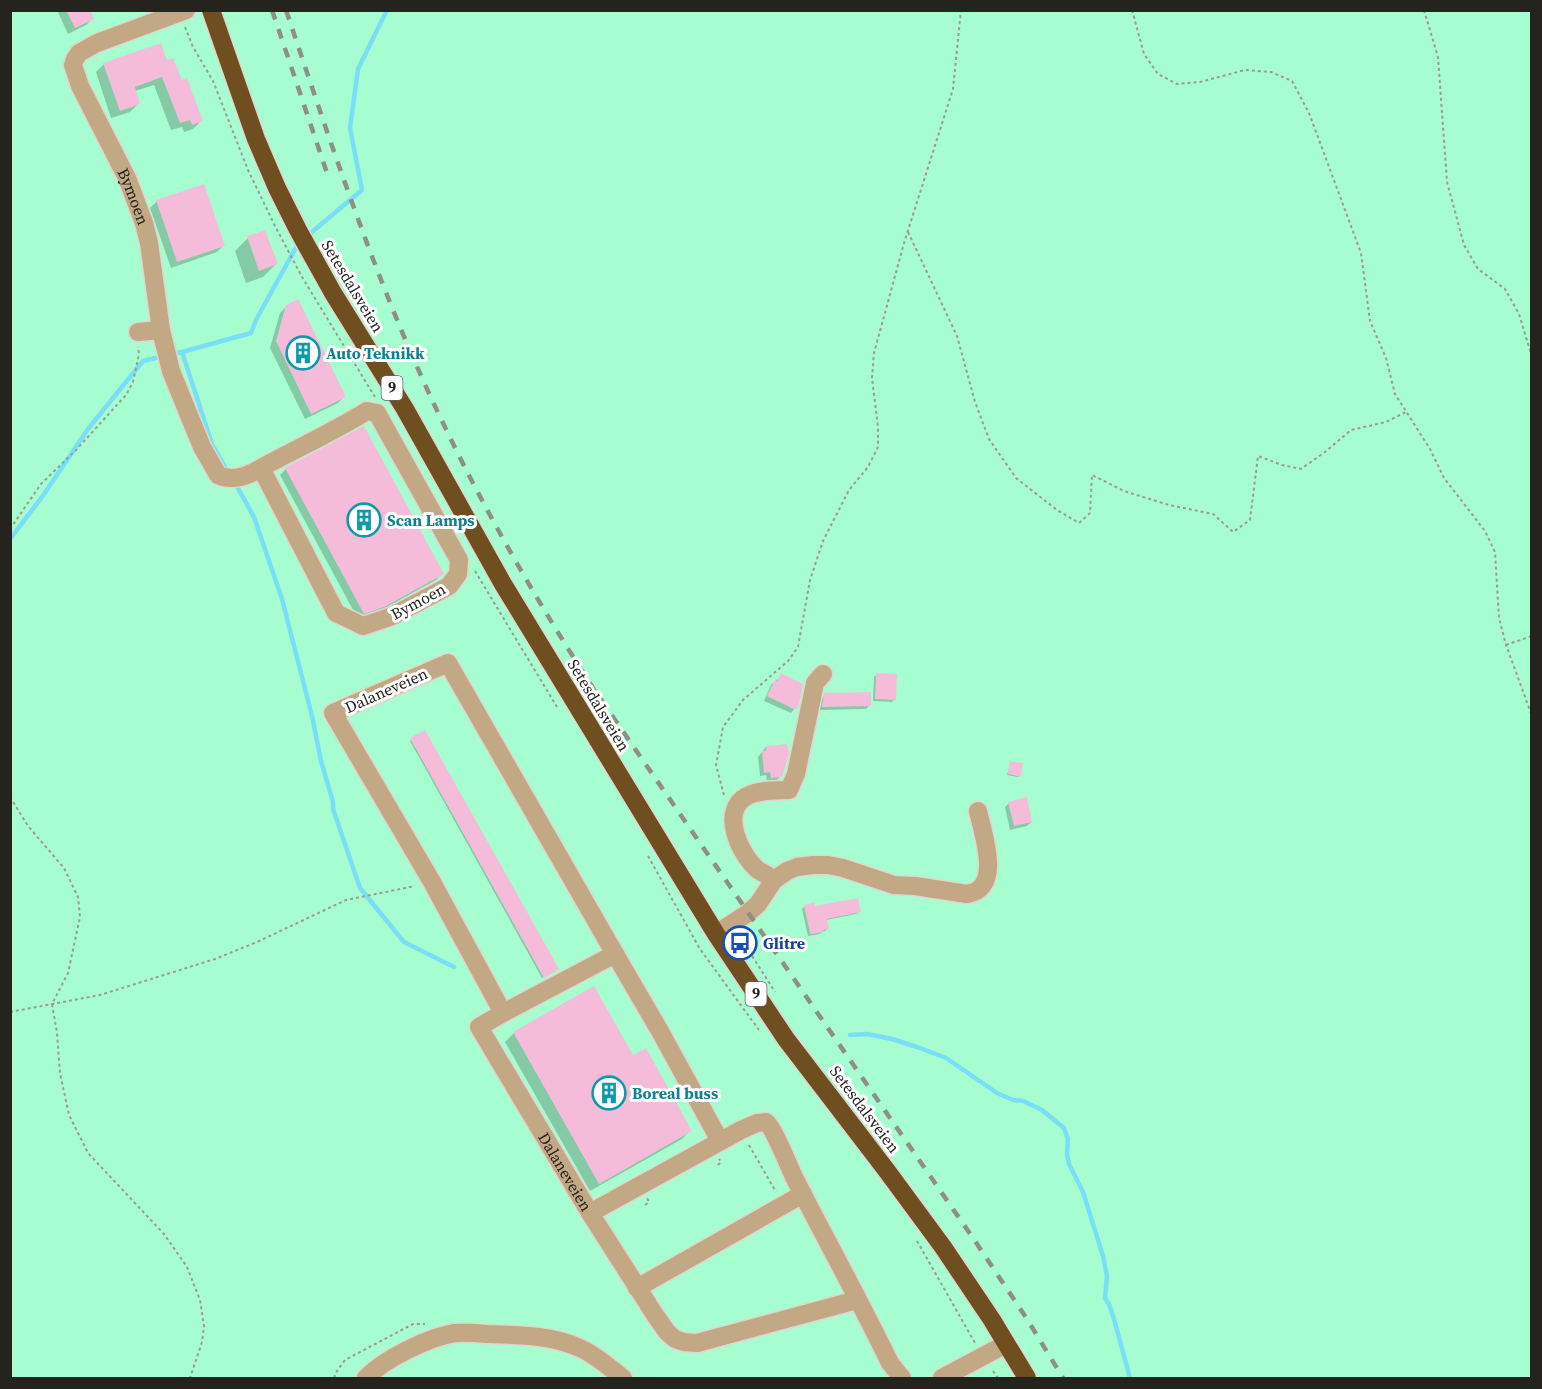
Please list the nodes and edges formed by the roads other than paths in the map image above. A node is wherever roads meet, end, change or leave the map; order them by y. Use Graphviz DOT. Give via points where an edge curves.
graph roads {
  1 [pos="211,10"];
  2 [pos="183,11"];
  3 [pos="160,330"];
  4 [pos="138,332"];
  5 [pos="261,468"];
  6 [pos="822,674"];
  7 [pos="978,811"];
  8 [pos="774,880"];
  9 [pos="716,934"];
  10 [pos="615,954"];
  11 [pos="503,1013"];
  12 [pos="720,1141"];
  13 [pos="803,1194"];
  14 [pos="590,1213"];
  15 [pos="637,1288"];
  16 [pos="857,1300"];
  17 [pos="1006,1344"];
  18 [pos="366,1378"];
  19 [pos="624,1378"];
  20 [pos="902,1378"];
  21 [pos="942,1378"];
  22 [pos="1027,1378"];
  1 -- 9 [label="highway, Setesdalsveien / 9" via="253,131 298,230 405,409 508,595"];
  2 -- 3 [label="lane, Bymoen" via="90,46 79,53 74,65 80,86 127,178 144,223"];
  3 -- 4 [label="lane"];
  3 -- 5 [label="lane, Bymoen" via="178,390 214,470 221,477 231,478"];
  5 -- 5 [label="lane, Bymoen" via="336,613 363,626 390,617 449,586 458,574 459,560 377,413 368,411"];
  6 -- 8 [label="lane" via="815,683 796,774 789,790 753,794 741,800 735,810 735,830 741,848 757,869"];
  7 -- 8 [label="lane" via="988,866 987,878 974,893 894,885 828,865 797,867"];
  8 -- 9 [label="lane" via="758,904"];
  9 -- 17 [label="highway, Setesdalsveien / 9" via="786,1039 943,1247"];
  10 -- 11 [label="lane, Dalaneveien"];
  10 -- 11 [label="lane, Dalaneveien" via="448,663 333,713"];
  10 -- 12 [label="lane, Dalaneveien"];
  11 -- 14 [label="lane, Dalaneveien" via="479,1027"];
  12 -- 13 [label="lane, Dalaneveien" via="757,1122 766,1122"];
  12 -- 14 [label="lane, Dalaneveien"];
  13 -- 15 [label="lane"];
  13 -- 16 [label="lane, Dalaneveien"];
  14 -- 15 [label="lane"];
  15 -- 16 [label="lane" via="667,1332 675,1339 698,1343"];
  16 -- 20 [label="lane, Dalaneveien"];
  17 -- 21 [label="lane"];
  17 -- 22 [label="highway, Setesdalsveien / 9"];
  18 -- 19 [label="lane" via="399,1354 462,1333 530,1336 568,1344 584,1350"];
}
